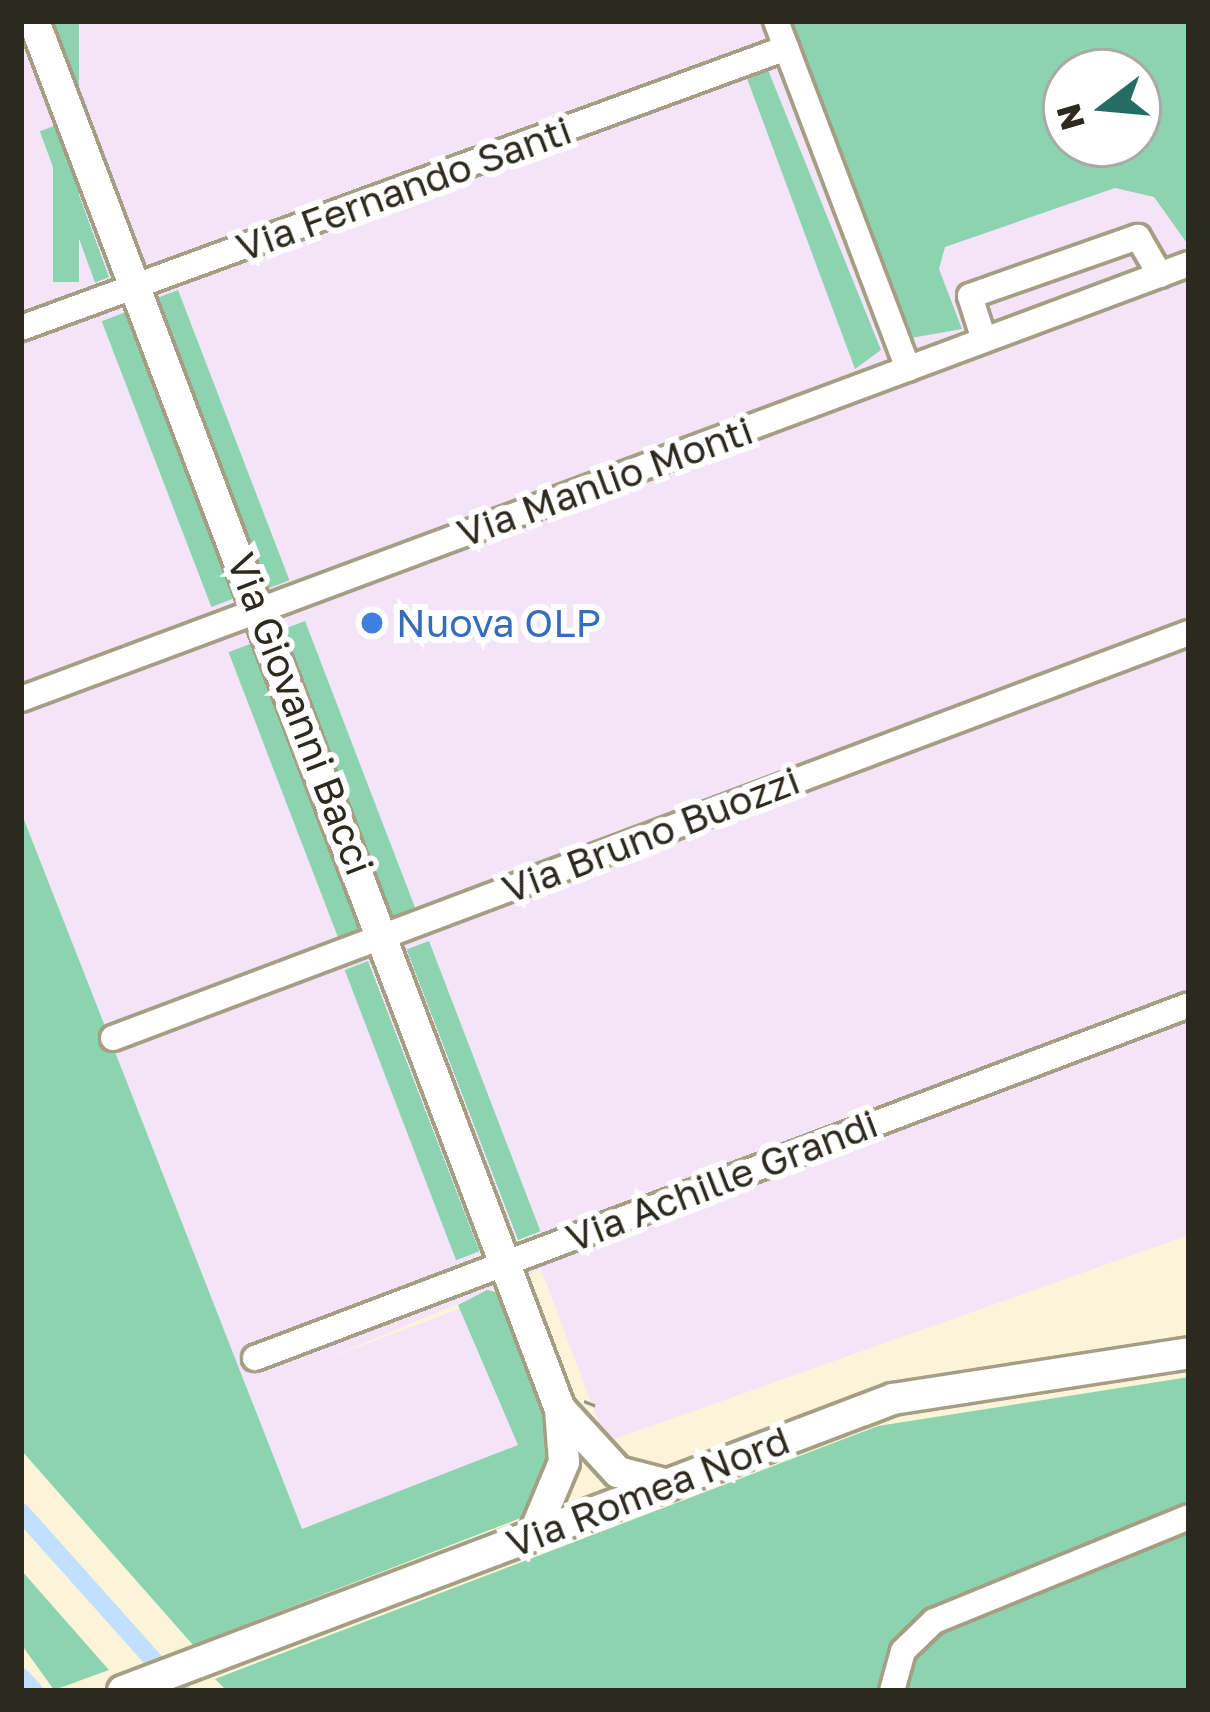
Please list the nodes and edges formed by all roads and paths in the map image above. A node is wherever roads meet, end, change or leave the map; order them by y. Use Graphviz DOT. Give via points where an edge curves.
graph roads {
  1 [pos="34,21"];
  2 [pos="776,21"];
  3 [pos="786,47"];
  4 [pos="1189,264"];
  5 [pos="1160,274"];
  6 [pos="138,288"];
  7 [pos="21,328"];
  8 [pos="984,340"];
  9 [pos="908,369"];
  10 [pos="260,610"];
  11 [pos="1189,632"];
  12 [pos="21,699"];
  13 [pos="384,936"];
  14 [pos="1189,1005"];
  15 [pos="113,1038"];
  16 [pos="506,1262"];
  17 [pos="1189,1353"];
  18 [pos="255,1358"];
  19 [pos="560,1409"];
  20 [pos="668,1485"];
  21 [pos="1189,1517"];
  22 [pos="533,1536"];
  23 [pos="123,1691"];
  24 [pos="892,1691"];
  1 -- 6 [label="main road, Via Giovanni Bacci"];
  2 -- 3 [label="street"];
  3 -- 6 [label="street, Via Fernando Santi"];
  3 -- 9 [label="street"];
  4 -- 5 [label="street, Via Manlio Monti"];
  5 -- 8 [label="street, Via Manlio Monti"];
  5 -- 8 [label="street" via="1138,237 970,296"];
  6 -- 7 [label="street, Via Fernando Santi"];
  6 -- 10 [label="main road, Via Giovanni Bacci"];
  8 -- 9 [label="street, Via Manlio Monti"];
  9 -- 10 [label="street, Via Manlio Monti"];
  10 -- 12 [label="street, Via Manlio Monti"];
  10 -- 13 [label="main road, Via Giovanni Bacci"];
  11 -- 13 [label="street, Via Bruno Buozzi"];
  13 -- 15 [label="street, Via Bruno Buozzi"];
  13 -- 16 [label="main road, Via Giovanni Bacci"];
  14 -- 16 [label="street, Via Achille Grandi"];
  16 -- 18 [label="street, Via Achille Grandi"];
  16 -- 19 [label="main road, Via Giovanni Bacci"];
  17 -- 20 [label="main road, Via Romea Nord" via="893,1399"];
  19 -- 20 [label="main road, Via Giovanni Bacci" via="618,1472"];
  19 -- 22 [label="main road, Via Giovanni Bacci" via="564,1462"];
  20 -- 22 [label="main road, Via Romea Nord"];
  21 -- 24 [label="street" via="934,1622 903,1652"];
  22 -- 23 [label="main road, Via Romea Nord"];
}
